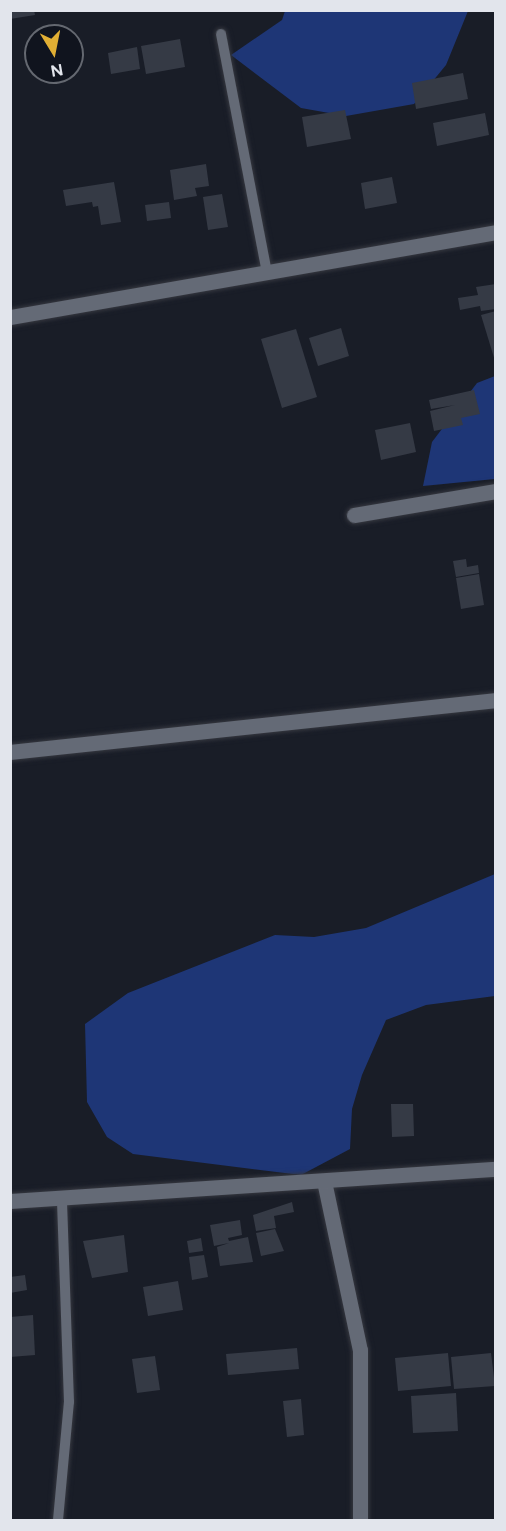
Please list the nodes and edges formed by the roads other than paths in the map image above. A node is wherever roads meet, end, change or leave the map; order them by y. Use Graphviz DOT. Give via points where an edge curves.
graph roads {
  1 [pos="221,34"];
  2 [pos="495,232"];
  3 [pos="267,273"];
  4 [pos="10,317"];
  5 [pos="495,491"];
  6 [pos="354,515"];
  7 [pos="495,700"];
  8 [pos="10,752"];
  9 [pos="495,1169"];
  10 [pos="324,1181"];
  11 [pos="62,1197"];
  12 [pos="10,1201"];
  13 [pos="58,1521"];
  14 [pos="360,1521"];
  1 -- 3 [label="lane"];
  2 -- 3 [label="street"];
  3 -- 4 [label="street"];
  5 -- 6 [label="street"];
  7 -- 8 [label="street"];
  9 -- 10 [label="street"];
  10 -- 11 [label="street"];
  10 -- 14 [label="street" via="356,1316 360,1350"];
  11 -- 12 [label="street"];
  11 -- 13 [label="lane" via="69,1402"];
}
